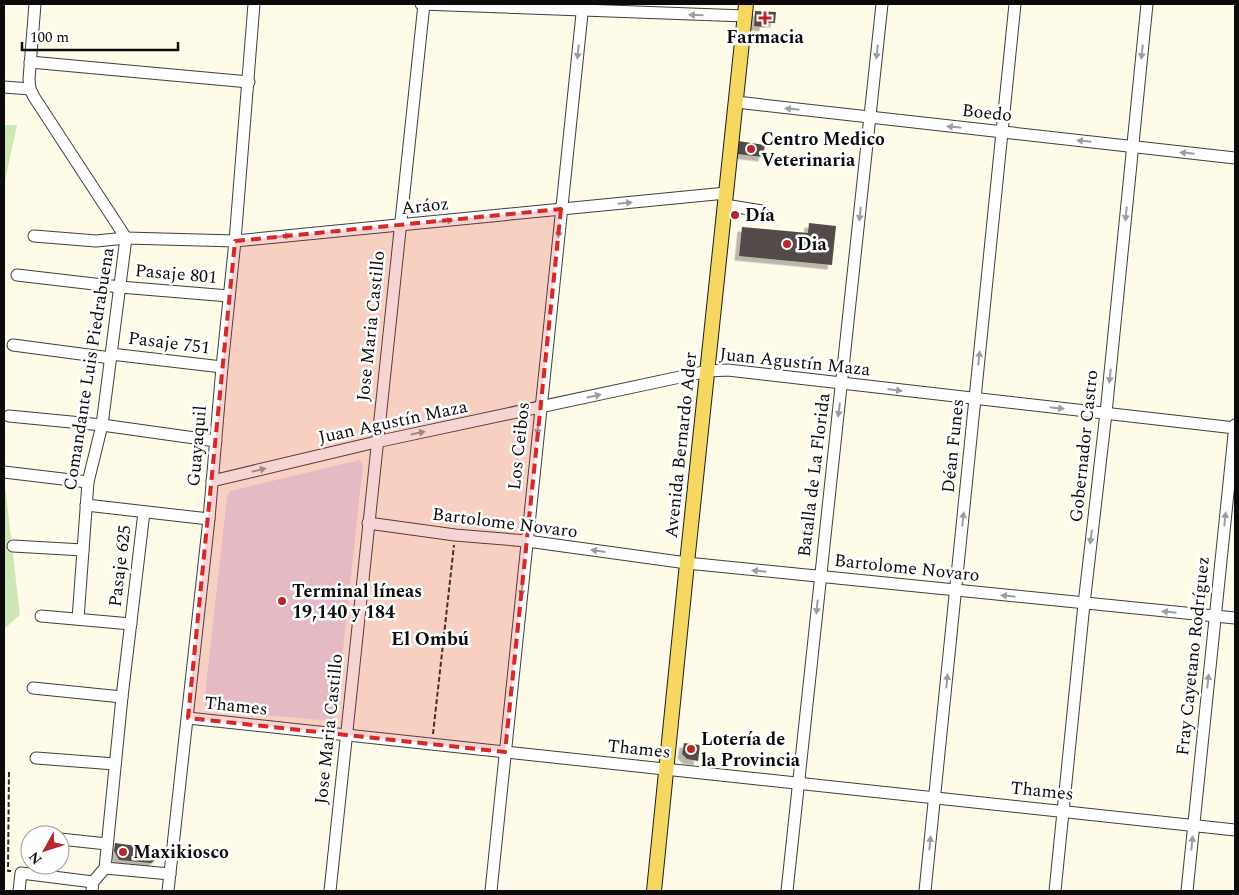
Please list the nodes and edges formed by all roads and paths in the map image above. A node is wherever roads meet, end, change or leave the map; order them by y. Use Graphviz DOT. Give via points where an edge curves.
graph roads {
  1 [pos="35,4"];
  2 [pos="254,4"];
  3 [pos="423,4"];
  4 [pos="882,4"];
  5 [pos="1015,4"];
  6 [pos="1147,4"];
  7 [pos="582,7"];
  8 [pos="745,10"];
  9 [pos="30,62"];
  10 [pos="249,82"];
  11 [pos="4,87"];
  12 [pos="30,89"];
  13 [pos="736,102"];
  14 [pos="870,118"];
  15 [pos="1002,132"];
  16 [pos="1132,146"];
  17 [pos="1235,158"];
  18 [pos="726,199"];
  19 [pos="561,209"];
  20 [pos="762,211"];
  21 [pos="400,226"];
  22 [pos="34,236"];
  23 [pos="126,238"];
  24 [pos="235,241"];
  25 [pos="17,275"];
  26 [pos="120,287"];
  27 [pos="229,296"];
  28 [pos="13,345"];
  29 [pos="111,356"];
  30 [pos="222,368"];
  31 [pos="708,371"];
  32 [pos="842,384"];
  33 [pos="975,399"];
  34 [pos="540,408"];
  35 [pos="1106,413"];
  36 [pos="9,416"];
  37 [pos="102,425"];
  38 [pos="1235,427"];
  39 [pos="216,441"];
  40 [pos="376,442"];
  41 [pos="4,472"];
  42 [pos="212,481"];
  43 [pos="88,482"];
  44 [pos="86,505"];
  45 [pos="144,512"];
  46 [pos="209,519"];
  47 [pos="368,524"];
  48 [pos="455,535"];
  49 [pos="527,541"];
  50 [pos="14,546"];
  51 [pos="83,550"];
  52 [pos="686,563"];
  53 [pos="820,577"];
  54 [pos="956,591"];
  55 [pos="1084,604"];
  56 [pos="41,616"];
  57 [pos="1214,617"];
  58 [pos="1235,618"];
  59 [pos="78,619"];
  60 [pos="131,624"];
  61 [pos="33,688"];
  62 [pos="122,698"];
  63 [pos="188,718"];
  64 [pos="346,736"];
  65 [pos="432,744"];
  66 [pos="505,752"];
  67 [pos="36,758"];
  68 [pos="115,764"];
  69 [pos="666,769"];
  70 [pos="9,772"];
  71 [pos="799,783"];
  72 [pos="935,797"];
  73 [pos="1062,811"];
  74 [pos="1194,824"];
  75 [pos="1235,830"];
  76 [pos="70,839"];
  77 [pos="107,844"];
  78 [pos="105,868"];
  79 [pos="20,873"];
  80 [pos="170,874"];
  81 [pos="21,875"];
  82 [pos="31,875"];
  83 [pos="93,887"];
  84 [pos="18,891"];
  85 [pos="168,891"];
  86 [pos="330,891"];
  87 [pos="491,891"];
  88 [pos="654,891"];
  89 [pos="787,891"];
  90 [pos="925,891"];
  91 [pos="1055,891"];
  92 [pos="1186,891"];
  1 -- 9 [label="street"];
  2 -- 10 [label="street, Guayaquil"];
  3 -- 7 [label="street"];
  3 -- 21 [label="street, Jose Maria Castillo"];
  4 -- 14 [label="street, Batalla de La Florida, one-way"];
  5 -- 15 [label="street, Déan Funes"];
  6 -- 16 [label="street, Gobernador Castro, one-way"];
  8 -- 7 [label="street, one-way"];
  7 -- 19 [label="street, Los Ceibos, one-way"];
  8 -- 13 [label="main road, Avenida Bernardo Ader"];
  9 -- 10 [label="street"];
  9 -- 12 [label="street"];
  10 -- 24 [label="street, Guayaquil"];
  11 -- 12 [label="street"];
  12 -- 23 [label="street, Comandante Luis Piedrabuena"];
  14 -- 13 [label="street, Boedo, one-way"];
  13 -- 18 [label="main road, Avenida Bernardo Ader"];
  15 -- 14 [label="street, Boedo, one-way"];
  14 -- 32 [label="street, Batalla de La Florida, one-way"];
  16 -- 15 [label="street, Boedo, one-way"];
  33 -- 15 [label="street, Déan Funes, one-way"];
  17 -- 16 [label="street, Boedo, one-way"];
  16 -- 35 [label="street, Gobernador Castro, one-way"];
  19 -- 18 [label="street, Aráoz, one-way"];
  18 -- 20 [label="street, Aráoz"];
  18 -- 31 [label="main road, Avenida Bernardo Ader"];
  21 -- 19 [label="street, Aráoz, one-way"];
  19 -- 34 [label="street, Los Ceibos, one-way"];
  24 -- 21 [label="street, Aráoz, one-way"];
  21 -- 40 [label="street, Jose Maria Castillo"];
  22 -- 23 [label="street, Aráoz" via="96,241"];
  23 -- 24 [label="street, Aráoz"];
  23 -- 26 [label="street, Comandante Luis Piedrabuena"];
  24 -- 27 [label="street, Guayaquil"];
  25 -- 26 [label="street, Pasaje 801"];
  26 -- 27 [label="street, Pasaje 801"];
  26 -- 29 [label="street, Comandante Luis Piedrabuena"];
  27 -- 30 [label="street, Guayaquil"];
  28 -- 29 [label="street, Pasaje 751"];
  29 -- 30 [label="street, Pasaje 751"];
  29 -- 37 [label="street, Comandante Luis Piedrabuena"];
  30 -- 39 [label="street, Guayaquil"];
  31 -- 32 [label="street, Juan Agustín Maza" via="728,370"];
  34 -- 31 [label="street, Juan Agustín Maza, one-way"];
  31 -- 52 [label="main road, Avenida Bernardo Ader"];
  32 -- 33 [label="street, Juan Agustín Maza, one-way"];
  32 -- 53 [label="street, Batalla de La Florida, one-way"];
  33 -- 35 [label="street, Juan Agustín Maza, one-way"];
  54 -- 33 [label="street, Déan Funes, one-way"];
  40 -- 34 [label="street, Juan Agustín Maza, one-way"];
  34 -- 49 [label="street, Los Ceibos, one-way"];
  35 -- 38 [label="street, Juan Agustín Maza"];
  35 -- 55 [label="street, Gobernador Castro, one-way"];
  36 -- 37 [label="street"];
  37 -- 39 [label="street"];
  37 -- 43 [label="street, Comandante Luis Piedrabuena"];
  57 -- 38 [label="street, Fray Cayetano Rodríguez, one-way"];
  39 -- 42 [label="street, Guayaquil"];
  42 -- 40 [label="street, Juan Agustín Maza, one-way"];
  40 -- 47 [label="street, Jose Maria Castillo"];
  41 -- 43 [label="street"];
  42 -- 46 [label="street, Guayaquil"];
  43 -- 44 [label="street, Comandante Luis Piedrabuena"];
  44 -- 45 [label="street"];
  44 -- 51 [label="street, Comandante Luis Piedrabuena"];
  45 -- 46 [label="street"];
  45 -- 60 [label="street, Pasaje 625"];
  46 -- 63 [label="street, Guayaquil"];
  47 -- 48 [label="street, Bartolome Novaro"];
  47 -- 64 [label="street, Jose Maria Castillo"];
  48 -- 49 [label="street, Bartolome Novaro"];
  48 -- 65 [label="path"];
  52 -- 49 [label="street, Bartolome Novaro, one-way"];
  49 -- 66 [label="street, Los Ceibos, one-way"];
  50 -- 51 [label="street"];
  51 -- 59 [label="street, Comandante Luis Piedrabuena"];
  53 -- 52 [label="street, Bartolome Novaro, one-way"];
  52 -- 69 [label="main road, Avenida Bernardo Ader"];
  53 -- 54 [label="street, Bartolome Novaro"];
  53 -- 71 [label="street, Batalla de La Florida, one-way"];
  55 -- 54 [label="street, Bartolome Novaro, one-way"];
  72 -- 54 [label="street, Déan Funes, one-way"];
  57 -- 55 [label="street, Bartolome Novaro, one-way"];
  55 -- 73 [label="street, Gobernador Castro"];
  56 -- 59 [label="street"];
  57 -- 58 [label="street, Bartolome Novaro"];
  74 -- 57 [label="street, Fray Cayetano Rodríguez, one-way"];
  59 -- 60 [label="street"];
  60 -- 62 [label="street"];
  61 -- 62 [label="street"];
  62 -- 68 [label="street"];
  63 -- 64 [label="street, Thames"];
  63 -- 80 [label="street, Guayaquil"];
  64 -- 65 [label="street, Thames"];
  64 -- 86 [label="street, Jose Maria Castillo"];
  65 -- 66 [label="street, Thames"];
  66 -- 69 [label="street, Thames"];
  66 -- 87 [label="street, Los Ceibos"];
  67 -- 68 [label="street"];
  68 -- 77 [label="street"];
  69 -- 71 [label="street, Thames"];
  69 -- 88 [label="main road, Avenida Bernardo Ader"];
  70 -- 79 [label="path" via="8,870"];
  71 -- 72 [label="street, Thames"];
  71 -- 89 [label="street, Batalla de La Florida"];
  72 -- 73 [label="street, Thames"];
  90 -- 72 [label="street, Déan Funes, one-way"];
  73 -- 74 [label="street, Thames"];
  73 -- 91 [label="street, Gobernador Castro"];
  74 -- 75 [label="street, Thames"];
  92 -- 74 [label="street, Fray Cayetano Rodríguez, one-way"];
  76 -- 77 [label="street"];
  77 -- 78 [label="street"];
  78 -- 80 [label="street"];
  78 -- 83 [label="street"];
  80 -- 85 [label="street, Guayaquil"];
  81 -- 84 [label="street"];
  82 -- 83 [label="street"];
}
